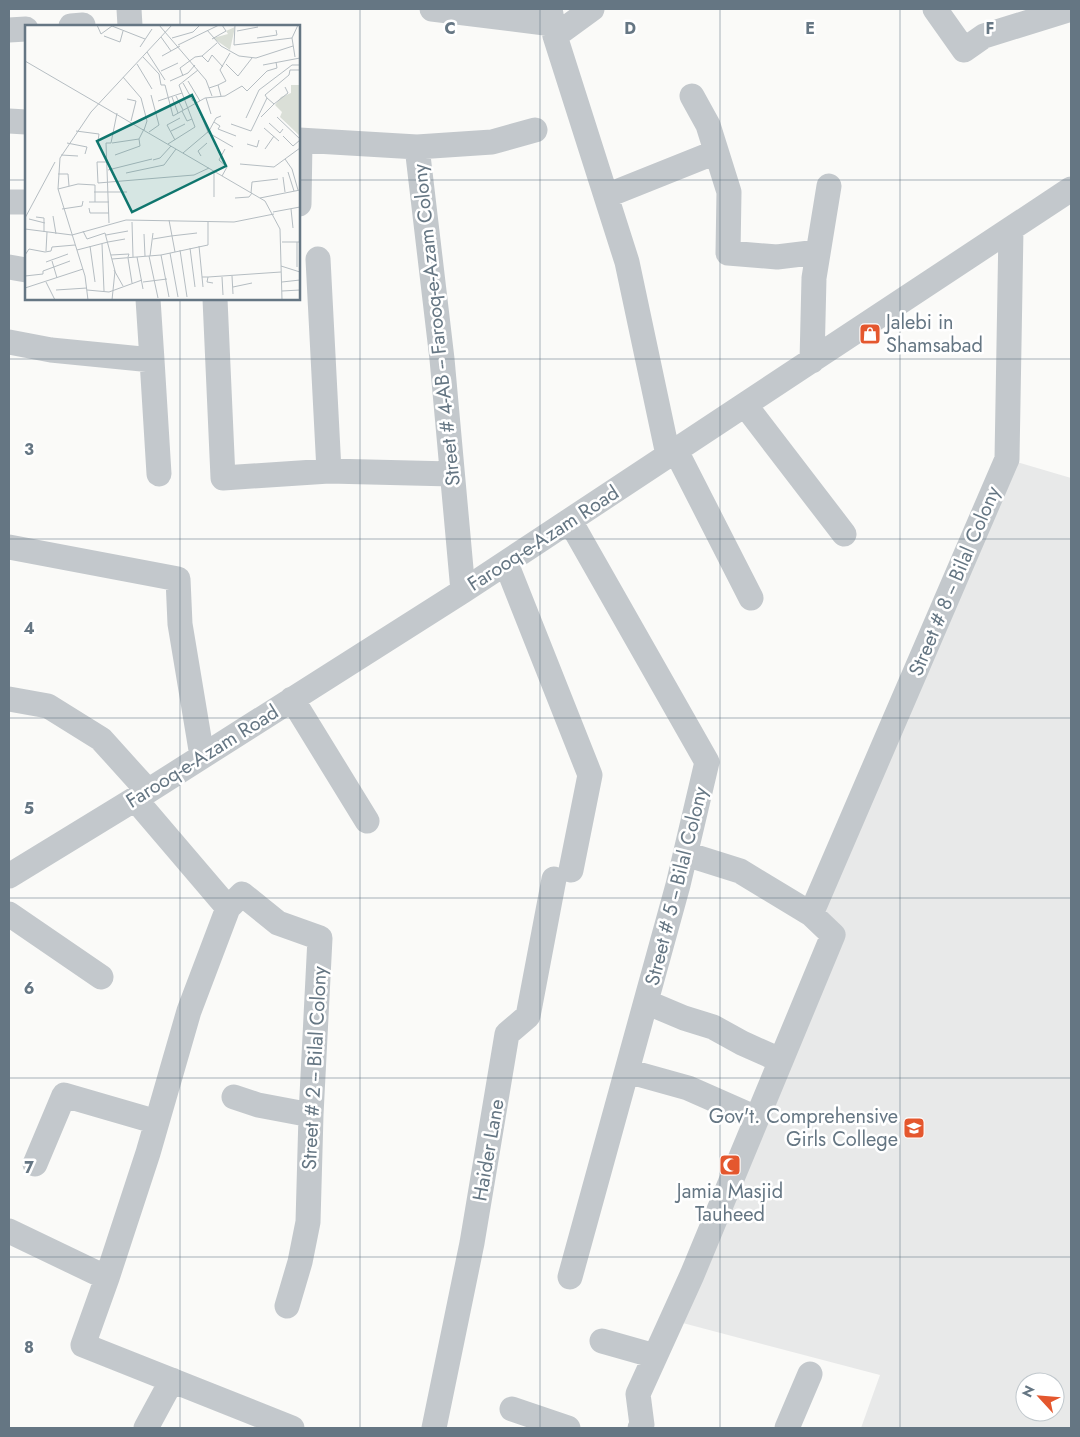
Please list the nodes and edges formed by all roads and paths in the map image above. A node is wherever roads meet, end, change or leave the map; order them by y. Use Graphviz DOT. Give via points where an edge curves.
graph roads {
  1 [pos="129,9"];
  2 [pos="432,9"];
  3 [pos="592,9"];
  4 [pos="935,9"];
  5 [pos="1071,9"];
  6 [pos="553,23"];
  7 [pos="130,25"];
  8 [pos="25,29"];
  9 [pos="9,30"];
  10 [pos="692,96"];
  11 [pos="9,121"];
  12 [pos="25,122"];
  13 [pos="535,130"];
  14 [pos="300,140"];
  15 [pos="417,147"];
  16 [pos="716,152"];
  17 [pos="829,186"];
  18 [pos="1071,189"];
  19 [pos="606,196"];
  20 [pos="9,202"];
  21 [pos="25,202"];
  22 [pos="1011,229"];
  23 [pos="818,252"];
  24 [pos="318,259"];
  25 [pos="9,266"];
  26 [pos="25,270"];
  27 [pos="148,300"];
  28 [pos="215,300"];
  29 [pos="9,342"];
  30 [pos="152,360"];
  31 [pos="812,360"];
  32 [pos="745,405"];
  33 [pos="672,453"];
  34 [pos="330,471"];
  35 [pos="159,474"];
  36 [pos="452,474"];
  37 [pos="570,521"];
  38 [pos="844,534"];
  39 [pos="9,547"];
  40 [pos="506,563"];
  41 [pos="463,592"];
  42 [pos="751,598"];
  43 [pos="9,699"];
  44 [pos="292,699"];
  45 [pos="202,756"];
  46 [pos="141,795"];
  47 [pos="367,821"];
  48 [pos="686,854"];
  49 [pos="9,876"];
  50 [pos="228,908"];
  51 [pos="9,914"];
  52 [pos="811,914"];
  53 [pos="101,977"];
  54 [pos="646,1002"];
  55 [pos="780,1060"];
  56 [pos="627,1071"];
  57 [pos="234,1097"];
  58 [pos="311,1115"];
  59 [pos="756,1118"];
  60 [pos="157,1122"];
  61 [pos="35,1164"];
  62 [pos="9,1232"];
  63 [pos="570,1277"];
  64 [pos="107,1278"];
  65 [pos="287,1306"];
  66 [pos="602,1341"];
  67 [pos="655,1356"];
  68 [pos="810,1374"];
  69 [pos="172,1380"];
  70 [pos="512,1409"];
  71 [pos="146,1428"];
  72 [pos="292,1428"];
  73 [pos="434,1428"];
  74 [pos="568,1428"];
  75 [pos="640,1428"];
  76 [pos="787,1428"];
  1 -- 7 [label="street"];
  2 -- 6 [label="street"];
  3 -- 6 [label="street"];
  4 -- 5 [label="street" via="964,50 984,36"];
  6 -- 19 [label="street"];
  8 -- 9 [label="street"];
  10 -- 16 [label="street" via="708,125"];
  11 -- 12 [label="street"];
  13 -- 15 [label="street" via="492,142"];
  14 -- 15 [label="street, Street # 4-AB -- Farooq-e-Azam Colony"];
  15 -- 36 [label="street, Street # 4-AB -- Farooq-e-Azam Colony"];
  16 -- 19 [label="street"];
  16 -- 23 [label="street" via="729,192 728,253 777,257"];
  17 -- 23 [label="street"];
  18 -- 22 [label="street, Farooq-e-Azam Road"];
  19 -- 33 [label="street" via="627,262"];
  20 -- 21 [label="street"];
  22 -- 31 [label="street, Farooq-e-Azam Road"];
  22 -- 52 [label="street, Street # 8 -- Bilal Colony" via="1006,459"];
  23 -- 31 [label="street" via="814,278"];
  24 -- 34 [label="street"];
  25 -- 26 [label="street"];
  27 -- 30 [label="street"];
  28 -- 34 [label="street" via="223,478"];
  29 -- 30 [label="street" via="50,350"];
  30 -- 35 [label="street"];
  31 -- 32 [label="street, Farooq-e-Azam Road"];
  32 -- 33 [label="street, Farooq-e-Azam Road"];
  32 -- 38 [label="street"];
  33 -- 37 [label="street, Farooq-e-Azam Road"];
  33 -- 42 [label="street"];
  34 -- 36 [label="street"];
  36 -- 41 [label="street, Street # 4-AB -- Farooq-e-Azam Colony"];
  37 -- 40 [label="street, Farooq-e-Azam Road"];
  37 -- 48 [label="street, Street # 5 -- Bilal Colony" via="707,762"];
  39 -- 45 [label="street" via="178,579 180,624"];
  40 -- 41 [label="street, Farooq-e-Azam Road"];
  40 -- 73 [label="street, Haider Lane" via="590,775 528,1016 507,1034 472,1243"];
  41 -- 44 [label="street, Farooq-e-Azam Road"];
  43 -- 46 [label="street" via="48,706 101,739"];
  44 -- 45 [label="street, Farooq-e-Azam Road"];
  44 -- 47 [label="street"];
  45 -- 46 [label="street, Farooq-e-Azam Road"];
  46 -- 49 [label="street, Farooq-e-Azam Road"];
  46 -- 50 [label="street"];
  48 -- 52 [label="street" via="740,871"];
  48 -- 54 [label="street, Street # 5 -- Bilal Colony"];
  50 -- 58 [label="street, Street # 2 -- Bilal Colony" via="242,894 278,923 320,938"];
  50 -- 60 [label="street" via="189,1012"];
  51 -- 53 [label="street"];
  52 -- 55 [label="street" via="833,935"];
  54 -- 55 [label="street" via="713,1027"];
  54 -- 56 [label="street, Street # 5 -- Bilal Colony"];
  55 -- 59 [label="street"];
  56 -- 59 [label="street" via="688,1088"];
  56 -- 63 [label="street, Street # 5 -- Bilal Colony"];
  57 -- 58 [label="street"];
  58 -- 65 [label="street, Street # 2 -- Bilal Colony" via="308,1222"];
  59 -- 67 [label="street"];
  60 -- 61 [label="street" via="64,1095"];
  60 -- 64 [label="street"];
  62 -- 64 [label="street"];
  64 -- 69 [label="street" via="83,1345"];
  66 -- 67 [label="street"];
  67 -- 75 [label="street" via="638,1394"];
  68 -- 76 [label="street"];
  69 -- 71 [label="street"];
  69 -- 72 [label="street"];
  70 -- 74 [label="street"];
}
